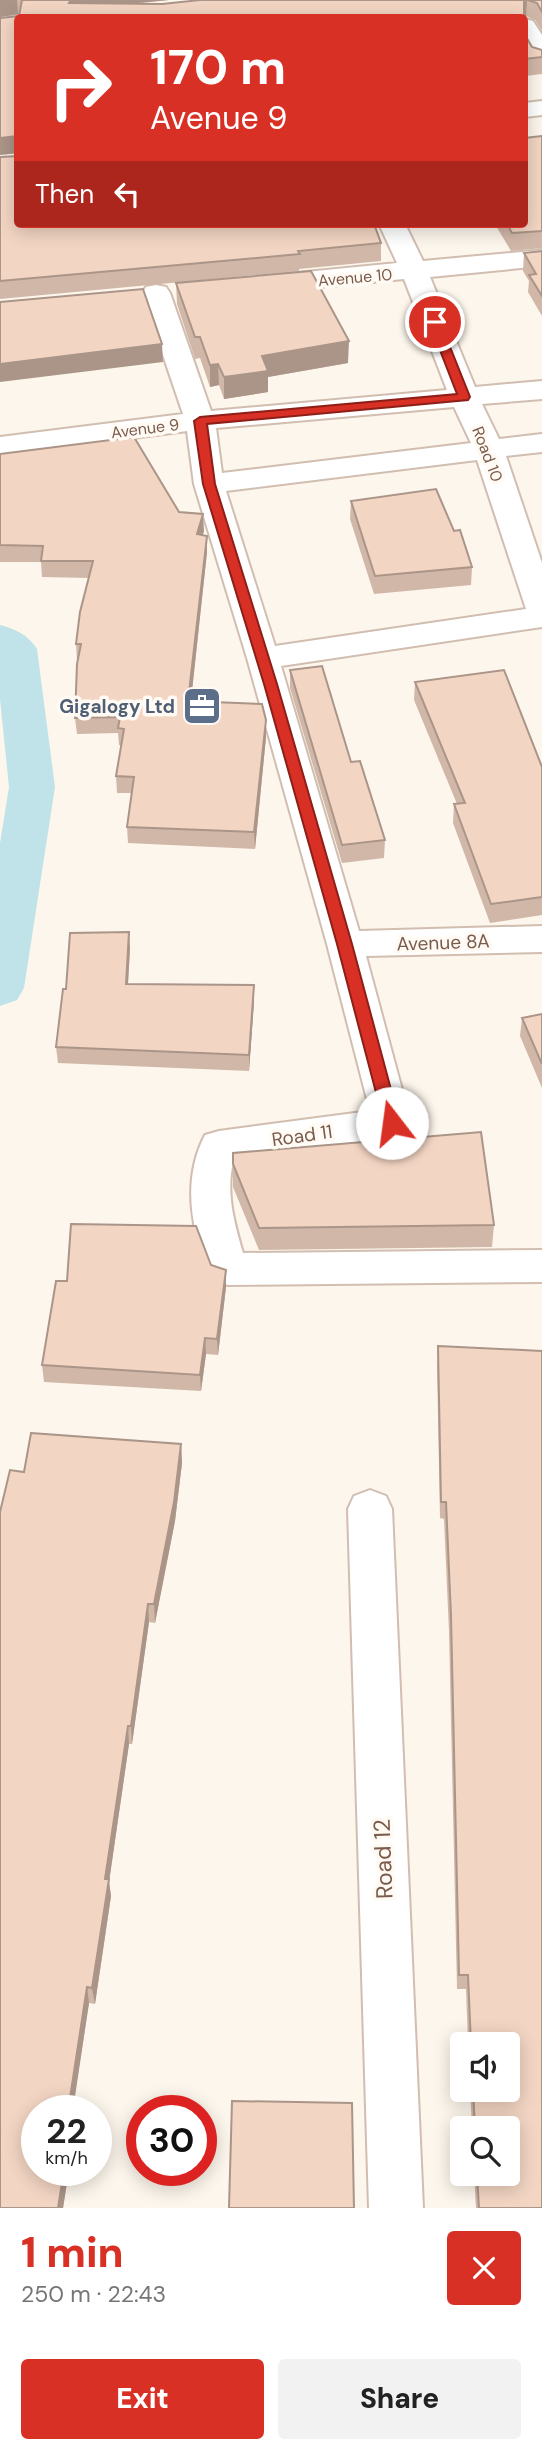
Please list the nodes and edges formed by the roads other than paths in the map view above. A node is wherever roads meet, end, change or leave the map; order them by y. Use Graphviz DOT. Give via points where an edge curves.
graph roads {
  1 [pos="528,33"];
  2 [pos="542,58"];
  3 [pos="394,228"];
  4 [pos="542,258"];
  5 [pos="415,272"];
  6 [pos="238,287"];
  7 [pos="157,293"];
  8 [pos="542,390"];
  9 [pos="464,397"];
  10 [pos="200,421"];
  11 [pos="542,443"];
  12 [pos="0,446"];
  13 [pos="488,448"];
  14 [pos="209,484"];
  15 [pos="542,610"];
  16 [pos="542,617"];
  17 [pos="263,658"];
  18 [pos="542,939"];
  19 [pos="345,944"];
  20 [pos="542,1266"];
  21 [pos="370,1510"];
  22 [pos="396,2208"];
  1 -- 2 [label="street"];
  3 -- 5 [label="street, Road 10"];
  4 -- 5 [label="street, Avenue 10"];
  5 -- 6 [label="street, Avenue 10"];
  5 -- 9 [label="street, Road 10"];
  7 -- 10 [label="street, Road 11"];
  8 -- 9 [label="street, Avenue 9"];
  9 -- 10 [label="street, Avenue 9"];
  9 -- 13 [label="street, Road 10"];
  10 -- 12 [label="street, Avenue 9"];
  10 -- 14 [label="street, Road 11"];
  11 -- 13 [label="street"];
  13 -- 14 [label="street"];
  13 -- 15 [label="street, Road 10"];
  14 -- 17 [label="street, Road 11"];
  16 -- 17 [label="street"];
  17 -- 19 [label="street, Road 11"];
  18 -- 19 [label="street, Avenue 8A"];
  19 -- 20 [label="street, Road 11" via="392,1123 219,1146 211,1163 210,1209 228,1269"];
  21 -- 22 [label="street, Road 12"];
}
